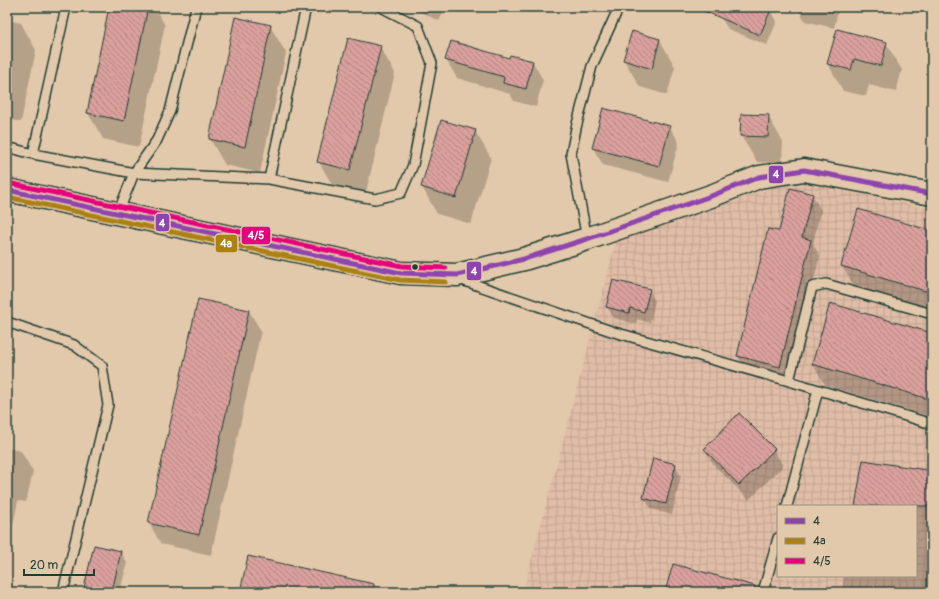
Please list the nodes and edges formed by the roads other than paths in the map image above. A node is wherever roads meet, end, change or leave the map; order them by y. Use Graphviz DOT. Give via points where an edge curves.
graph roads {
  1 [pos="66,7"];
  2 [pos="196,7"];
  3 [pos="306,7"];
  4 [pos="381,7"];
  5 [pos="619,7"];
  6 [pos="7,147"];
  7 [pos="33,154"];
  8 [pos="134,173"];
  9 [pos="269,179"];
  10 [pos="7,190"];
  11 [pos="932,194"];
  12 [pos="118,213"];
  13 [pos="587,239"];
  14 [pos="446,274"];
  15 [pos="932,314"];
  16 [pos="7,322"];
  17 [pos="789,380"];
  18 [pos="818,390"];
  19 [pos="932,424"];
  20 [pos="787,505"];
  21 [pos="777,542"];
  22 [pos="62,592"];
  23 [pos="763,592"];
  1 -- 7 [label="lane"];
  2 -- 8 [label="lane" via="170,111 157,140"];
  3 -- 9 [label="lane"];
  4 -- 9 [label="lane" via="418,26 432,63 413,165 401,193 375,199"];
  5 -- 13 [label="lane" via="592,66 571,154"];
  6 -- 7 [label="lane"];
  7 -- 8 [label="lane"];
  8 -- 9 [label="lane"];
  8 -- 12 [label="lane"];
  10 -- 12 [label="main road"];
  11 -- 13 [label="main road" via="804,170 759,177"];
  12 -- 14 [label="main road" via="401,273"];
  13 -- 14 [label="main road" via="457,275"];
  14 -- 17 [label="lane" via="614,332"];
  15 -- 17 [label="lane" via="826,284 812,287"];
  16 -- 22 [label="lane" via="74,345 102,366 108,405"];
  17 -- 18 [label="lane"];
  18 -- 19 [label="lane"];
  18 -- 20 [label="lane"];
  21 -- 23 [label="lane"];
}
